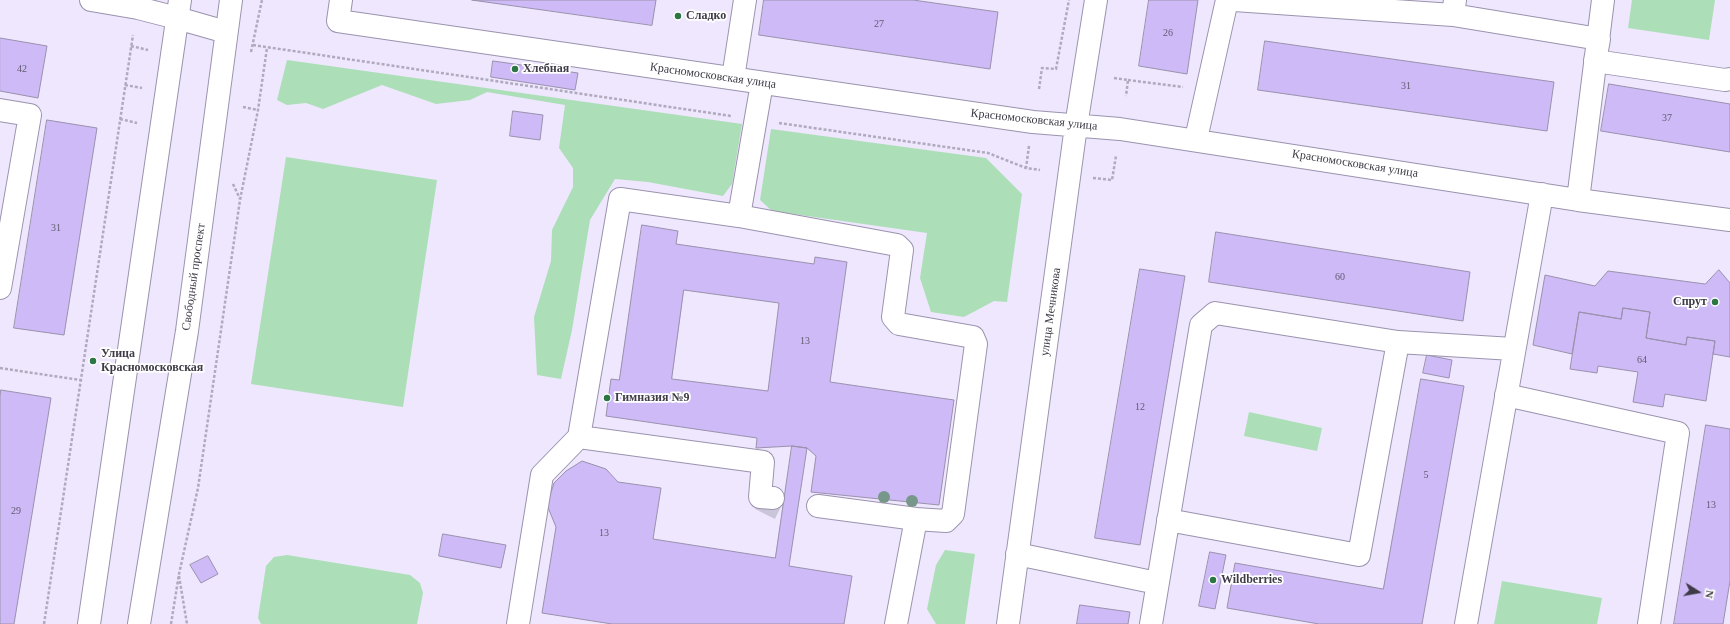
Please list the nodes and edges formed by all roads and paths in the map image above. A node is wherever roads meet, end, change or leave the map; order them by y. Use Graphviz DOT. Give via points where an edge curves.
graph roads {
  1 [pos="91,0"];
  2 [pos="231,0"];
  3 [pos="262,0"];
  4 [pos="745,0"];
  5 [pos="1068,0"];
  6 [pos="1096,0"];
  7 [pos="1227,0"];
  8 [pos="1234,0"];
  9 [pos="1603,0"];
  10 [pos="1454,7"];
  11 [pos="179,9"];
  12 [pos="339,10"];
  13 [pos="226,32"];
  14 [pos="133,34"];
  15 [pos="1599,39"];
  16 [pos="253,45"];
  17 [pos="131,46"];
  18 [pos="267,48"];
  19 [pos="148,50"];
  20 [pos="251,52"];
  21 [pos="1595,60"];
  22 [pos="734,78"];
  23 [pos="1114,78"];
  24 [pos="1730,78"];
  25 [pos="1128,80"];
  26 [pos="762,83"];
  27 [pos="125,86"];
  28 [pos="142,88"];
  29 [pos="1039,89"];
  30 [pos="1207,91"];
  31 [pos="1126,96"];
  32 [pos="242,107"];
  33 [pos="0,110"];
  34 [pos="258,110"];
  35 [pos="120,119"];
  36 [pos="755,119"];
  37 [pos="137,122"];
  38 [pos="1076,126"];
  39 [pos="1196,139"];
  40 [pos="1029,145"];
  41 [pos="1116,156"];
  42 [pos="1026,168"];
  43 [pos="1040,170"];
  44 [pos="1091,177"];
  45 [pos="230,178"];
  46 [pos="1542,194"];
  47 [pos="240,200"];
  48 [pos="1578,200"];
  49 [pos="739,216"];
  50 [pos="1730,220"];
  51 [pos="4,246"];
  52 [pos="0,288"];
  53 [pos="1398,342"];
  54 [pos="1513,349"];
  55 [pos="0,368"];
  56 [pos="80,380"];
  57 [pos="1506,395"];
  58 [pos="578,437"];
  59 [pos="773,498"];
  60 [pos="818,506"];
  61 [pos="916,519"];
  62 [pos="1168,520"];
  63 [pos="1017,554"];
  64 [pos="179,574"];
  65 [pos="1158,583"];
  66 [pos="44,624"];
  67 [pos="89,624"];
  68 [pos="139,624"];
  69 [pos="171,624"];
  70 [pos="187,624"];
  71 [pos="518,624"];
  72 [pos="896,624"];
  73 [pos="1008,624"];
  74 [pos="1151,624"];
  75 [pos="1466,624"];
  76 [pos="1648,624"];
  1 -- 11 [label="street" via="138,8"];
  2 -- 13 [label="street, Свободный проспект"];
  3 -- 16 [label="path"];
  4 -- 22 [label="street"];
  5 -- 29 [label="path" via="1056,69 1042,68"];
  6 -- 38 [label="street, улица Мечникова"];
  7 -- 30 [label="street"];
  8 -- 10 [label="street"];
  9 -- 15 [label="street"];
  10 -- 15 [label="street"];
  11 -- 13 [label="street"];
  11 -- 67 [label="street"];
  12 -- 22 [label="street, Красномосковская улица"];
  13 -- 68 [label="street, Свободный проспект" via="187,331"];
  14 -- 17 [label="path"];
  15 -- 21 [label="street"];
  16 -- 18 [label="path"];
  16 -- 20 [label="path"];
  17 -- 19 [label="path"];
  17 -- 27 [label="path"];
  18 -- 34 [label="path"];
  18 -- 36 [label="path"];
  21 -- 24 [label="street" via="1725,80"];
  21 -- 48 [label="street"];
  22 -- 26 [label="street, Красномосковская улица"];
  23 -- 25 [label="path"];
  25 -- 30 [label="path"];
  25 -- 31 [label="path"];
  26 -- 36 [label="street"];
  26 -- 38 [label="street, Красномосковская улица"];
  27 -- 28 [label="path"];
  27 -- 35 [label="path"];
  30 -- 39 [label="street"];
  32 -- 34 [label="path"];
  33 -- 51 [label="street" via="30,115"];
  34 -- 47 [label="path"];
  35 -- 37 [label="path"];
  35 -- 56 [label="path"];
  36 -- 42 [label="path" via="988,153"];
  36 -- 49 [label="street"];
  38 -- 39 [label="street, Красномосковская улица"];
  38 -- 63 [label="street, улица Мечникова"];
  39 -- 46 [label="street, Красномосковская улица"];
  40 -- 42 [label="path"];
  41 -- 44 [label="path" via="1112,180"];
  42 -- 43 [label="path"];
  45 -- 47 [label="path"];
  46 -- 48 [label="street, Красномосковская улица"];
  46 -- 54 [label="street"];
  47 -- 64 [label="path" via="198,488"];
  48 -- 50 [label="street, Красномосковская улица"];
  49 -- 58 [label="street" via="620,199"];
  49 -- 61 [label="street" via="897,245 902,250 893,317 899,324 973,337 976,344 953,514 946,521"];
  51 -- 52 [label="street"];
  53 -- 54 [label="street"];
  53 -- 62 [label="street" via="1214,313 1201,325"];
  53 -- 62 [label="street" via="1359,555"];
  54 -- 57 [label="street"];
  55 -- 56 [label="path"];
  56 -- 66 [label="path"];
  57 -- 75 [label="street"];
  57 -- 76 [label="street" via="1678,433"];
  58 -- 59 [label="street" via="763,462 760,497"];
  58 -- 71 [label="street" via="542,475"];
  60 -- 61 [label="street"];
  61 -- 72 [label="street"];
  62 -- 65 [label="street"];
  63 -- 65 [label="street"];
  63 -- 73 [label="street, улица Мечникова"];
  64 -- 69 [label="path"];
  64 -- 70 [label="path"];
  65 -- 74 [label="street"];
}
